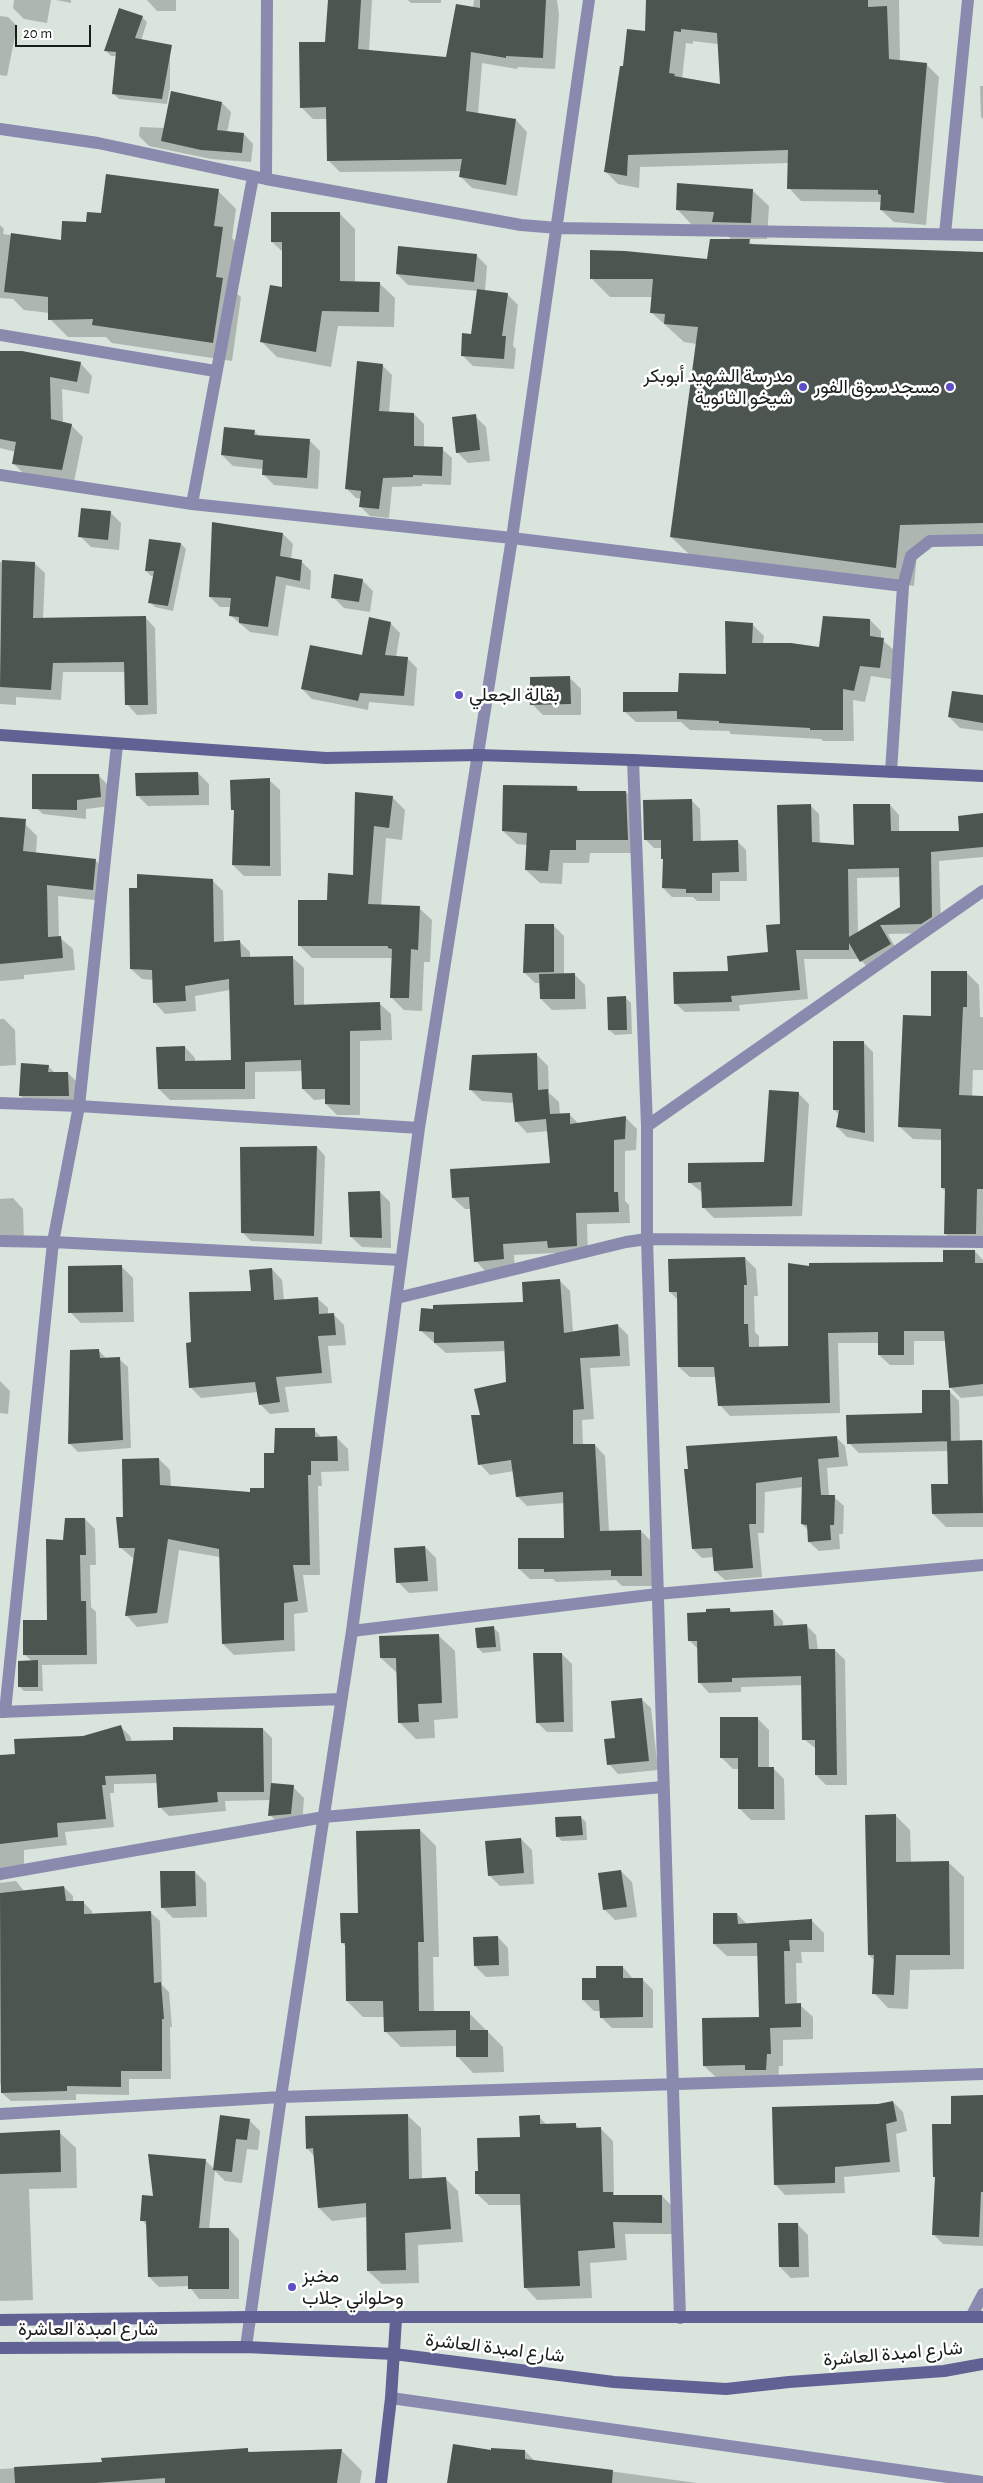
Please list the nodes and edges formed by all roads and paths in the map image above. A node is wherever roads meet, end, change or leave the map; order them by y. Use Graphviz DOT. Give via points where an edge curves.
graph roads {
  1 [pos="267,0"];
  2 [pos="590,0"];
  3 [pos="968,0"];
  4 [pos="0,129"];
  5 [pos="259,178"];
  6 [pos="558,228"];
  7 [pos="945,234"];
  8 [pos="983,235"];
  9 [pos="0,335"];
  10 [pos="215,371"];
  11 [pos="0,475"];
  12 [pos="192,504"];
  13 [pos="512,538"];
  14 [pos="983,540"];
  15 [pos="903,586"];
  16 [pos="0,735"];
  17 [pos="117,745"];
  18 [pos="478,755"];
  19 [pos="633,760"];
  20 [pos="891,772"];
  21 [pos="983,776"];
  22 [pos="983,891"];
  23 [pos="0,1104"];
  24 [pos="80,1106"];
  25 [pos="647,1126"];
  26 [pos="419,1128"];
  27 [pos="647,1239"];
  28 [pos="0,1241"];
  29 [pos="53,1242"];
  30 [pos="983,1242"];
  31 [pos="401,1260"];
  32 [pos="397,1298"];
  33 [pos="983,1565"];
  34 [pos="658,1594"];
  35 [pos="352,1631"];
  36 [pos="341,1699"];
  37 [pos="2,1712"];
  38 [pos="662,1787"];
  39 [pos="324,1817"];
  40 [pos="0,1874"];
  41 [pos="983,2074"];
  42 [pos="672,2085"];
  43 [pos="280,2097"];
  44 [pos="0,2114"];
  45 [pos="983,2294"];
  46 [pos="249,2317"];
  47 [pos="977,2317"];
  48 [pos="680,2318"];
  49 [pos="396,2319"];
  50 [pos="0,2320"];
  51 [pos="246,2347"];
  52 [pos="0,2348"];
  53 [pos="394,2354"];
  54 [pos="983,2364"];
  55 [pos="391,2398"];
  56 [pos="983,2482"];
  57 [pos="381,2483"];
  1 -- 5 [label="street"];
  2 -- 6 [label="street"];
  3 -- 7 [label="street"];
  4 -- 5 [label="street" via="98,143"];
  5 -- 6 [label="street" via="521,225"];
  5 -- 10 [label="street"];
  6 -- 7 [label="street"];
  6 -- 13 [label="street"];
  7 -- 8 [label="street"];
  9 -- 10 [label="street"];
  10 -- 12 [label="street"];
  11 -- 12 [label="street"];
  12 -- 13 [label="street"];
  13 -- 15 [label="street"];
  13 -- 18 [label="street"];
  14 -- 15 [label="street" via="930,541 911,556"];
  15 -- 20 [label="street"];
  16 -- 17 [label="main road"];
  17 -- 18 [label="main road" via="326,758"];
  17 -- 24 [label="street"];
  18 -- 19 [label="main road"];
  18 -- 26 [label="street"];
  19 -- 20 [label="main road"];
  19 -- 25 [label="street"];
  20 -- 21 [label="main road"];
  22 -- 25 [label="street"];
  23 -- 24 [label="street"];
  24 -- 26 [label="street"];
  24 -- 29 [label="street"];
  25 -- 27 [label="street"];
  26 -- 31 [label="street"];
  27 -- 30 [label="street"];
  27 -- 32 [label="street"];
  27 -- 34 [label="street"];
  28 -- 29 [label="street"];
  29 -- 31 [label="street"];
  29 -- 37 [label="street"];
  31 -- 32 [label="street"];
  32 -- 35 [label="street"];
  33 -- 34 [label="street"];
  34 -- 35 [label="street"];
  34 -- 38 [label="street"];
  35 -- 36 [label="street"];
  36 -- 37 [label="street"];
  36 -- 39 [label="street"];
  38 -- 39 [label="street"];
  38 -- 42 [label="street"];
  39 -- 40 [label="street"];
  39 -- 43 [label="street"];
  41 -- 42 [label="street"];
  42 -- 43 [label="street"];
  42 -- 48 [label="street"];
  43 -- 44 [label="street"];
  43 -- 46 [label="street"];
  45 -- 47 [label="street"];
  46 -- 49 [label="main road, شارع امبدة العاشرة"];
  46 -- 50 [label="main road, شارع امبدة العاشرة"];
  46 -- 51 [label="street"];
  47 -- 48 [label="main road, شارع امبدة العاشرة"];
  48 -- 49 [label="main road, شارع امبدة العاشرة"];
  49 -- 53 [label="main road"];
  51 -- 52 [label="main road, شارع امبدة العاشرة"];
  51 -- 53 [label="main road, شارع امبدة العاشرة"];
  53 -- 54 [label="main road, شارع امبدة العاشرة" via="614,2382 726,2389 944,2371"];
  53 -- 55 [label="main road"];
  55 -- 56 [label="street"];
  55 -- 57 [label="main road"];
}
